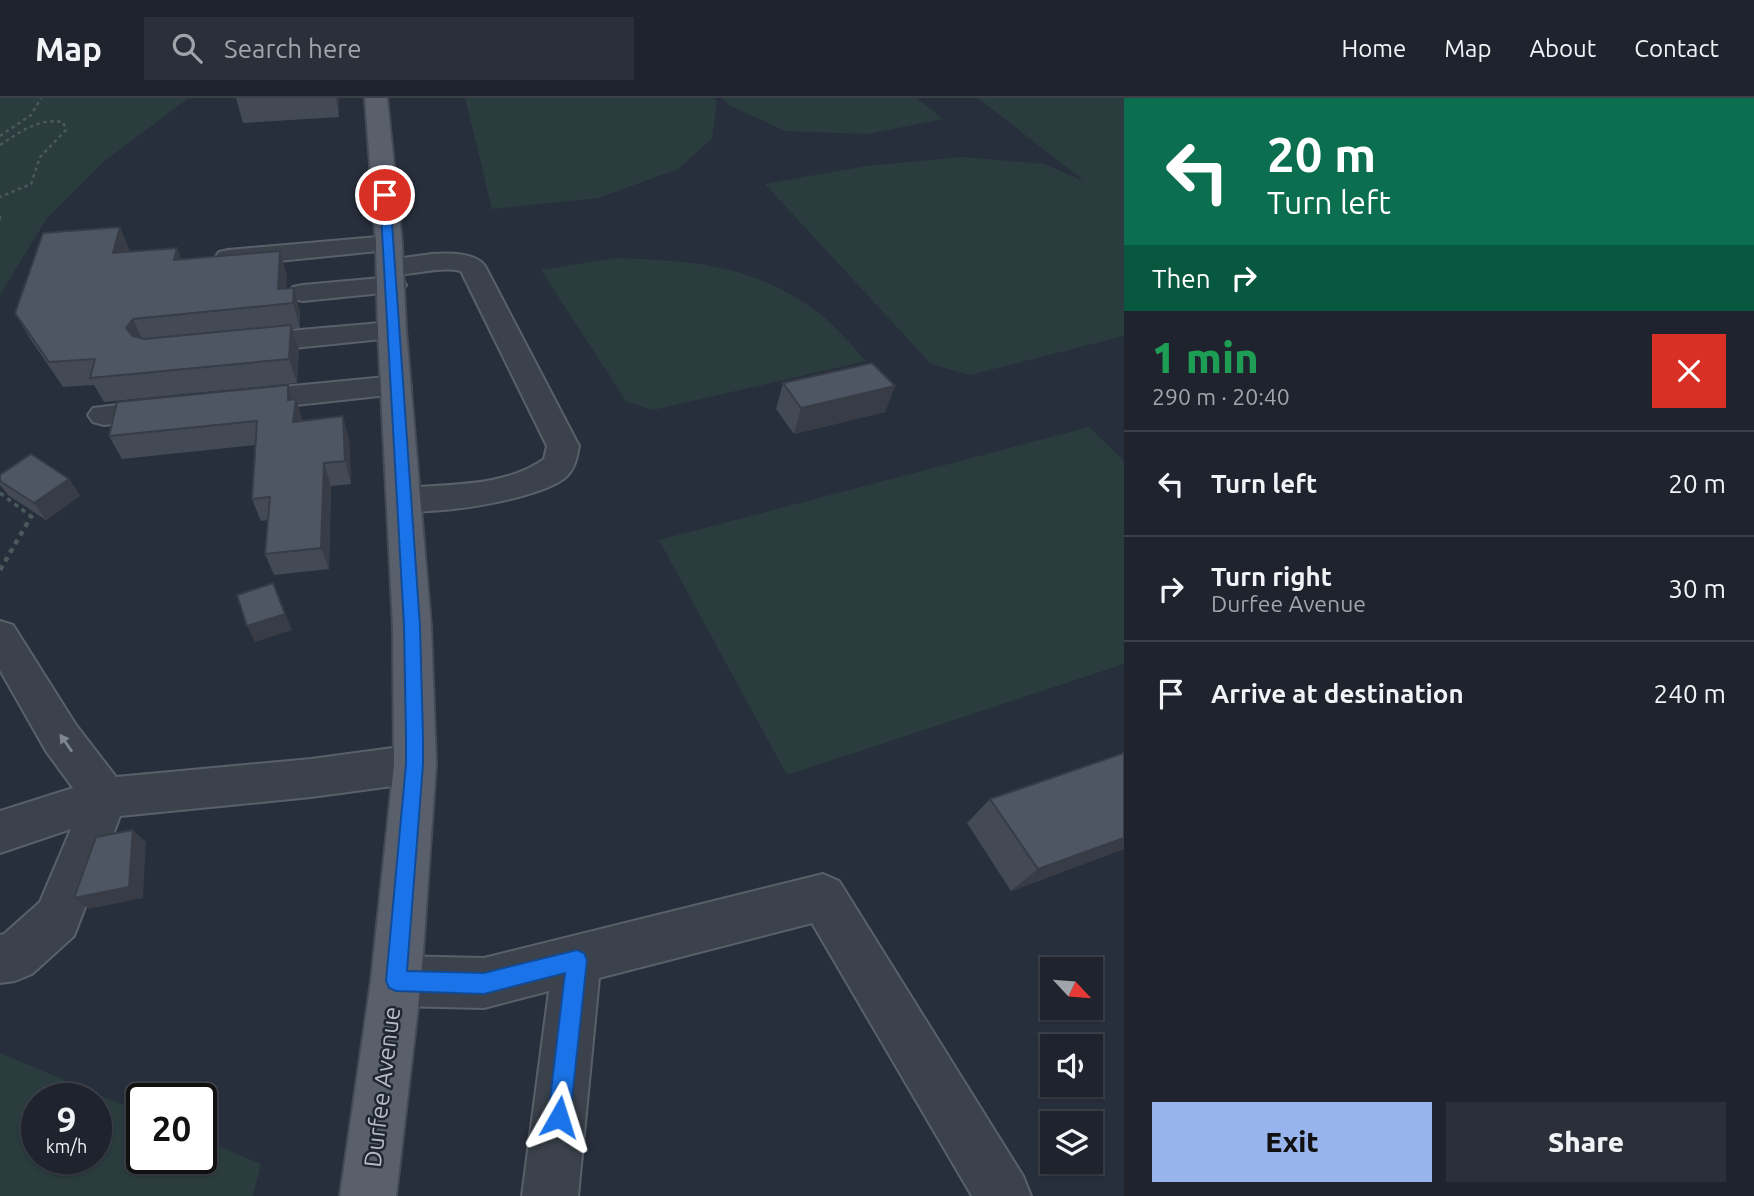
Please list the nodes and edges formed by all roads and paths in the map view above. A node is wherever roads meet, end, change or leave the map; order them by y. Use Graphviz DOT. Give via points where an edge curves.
graph roads {
  1 [pos="41,98"];
  2 [pos="376,98"];
  3 [pos="24,121"];
  4 [pos="33,124"];
  5 [pos="0,135"];
  6 [pos="0,145"];
  7 [pos="0,197"];
  8 [pos="0,216"];
  9 [pos="0,222"];
  10 [pos="214,260"];
  11 [pos="390,265"];
  12 [pos="303,293"];
  13 [pos="392,331"];
  14 [pos="222,346"];
  15 [pos="396,386"];
  16 [pos="104,415"];
  17 [pos="0,493"];
  18 [pos="404,500"];
  19 [pos="0,570"];
  20 [pos="0,636"];
  21 [pos="415,764"];
  22 [pos="106,798"];
  23 [pos="0,832"];
  24 [pos="8,958"];
  25 [pos="577,960"];
  26 [pos="396,981"];
  27 [pos="368,1196"];
  28 [pos="550,1196"];
  29 [pos="1003,1196"];
  1 -- 3 [label="path"];
  2 -- 11 [label="main road, Durfee Avenue"];
  3 -- 4 [label="path"];
  3 -- 5 [label="path"];
  4 -- 6 [label="path"];
  4 -- 7 [label="path" via="55,120 63,122 66,130 40,157 31,184"];
  8 -- 9 [label="path"];
  10 -- 11 [label="lane"];
  11 -- 12 [label="lane"];
  11 -- 13 [label="main road, Durfee Avenue"];
  11 -- 18 [label="lane" via="464,262 472,266 563,446 559,464 525,485"];
  13 -- 14 [label="lane"];
  13 -- 15 [label="main road, Durfee Avenue"];
  15 -- 16 [label="lane"];
  15 -- 18 [label="main road, Durfee Avenue"];
  17 -- 19 [label="path" via="33,516"];
  18 -- 21 [label="main road, Durfee Avenue"];
  22 -- 20 [label="lane, one-way" via="61,738"];
  21 -- 22 [label="lane"];
  21 -- 26 [label="main road, Durfee Avenue"];
  22 -- 23 [label="lane"];
  22 -- 24 [label="lane" via="57,919"];
  25 -- 26 [label="lane" via="484,984"];
  25 -- 28 [label="lane"];
  25 -- 29 [label="lane" via="823,897"];
  26 -- 27 [label="main road, Durfee Avenue"];
}
